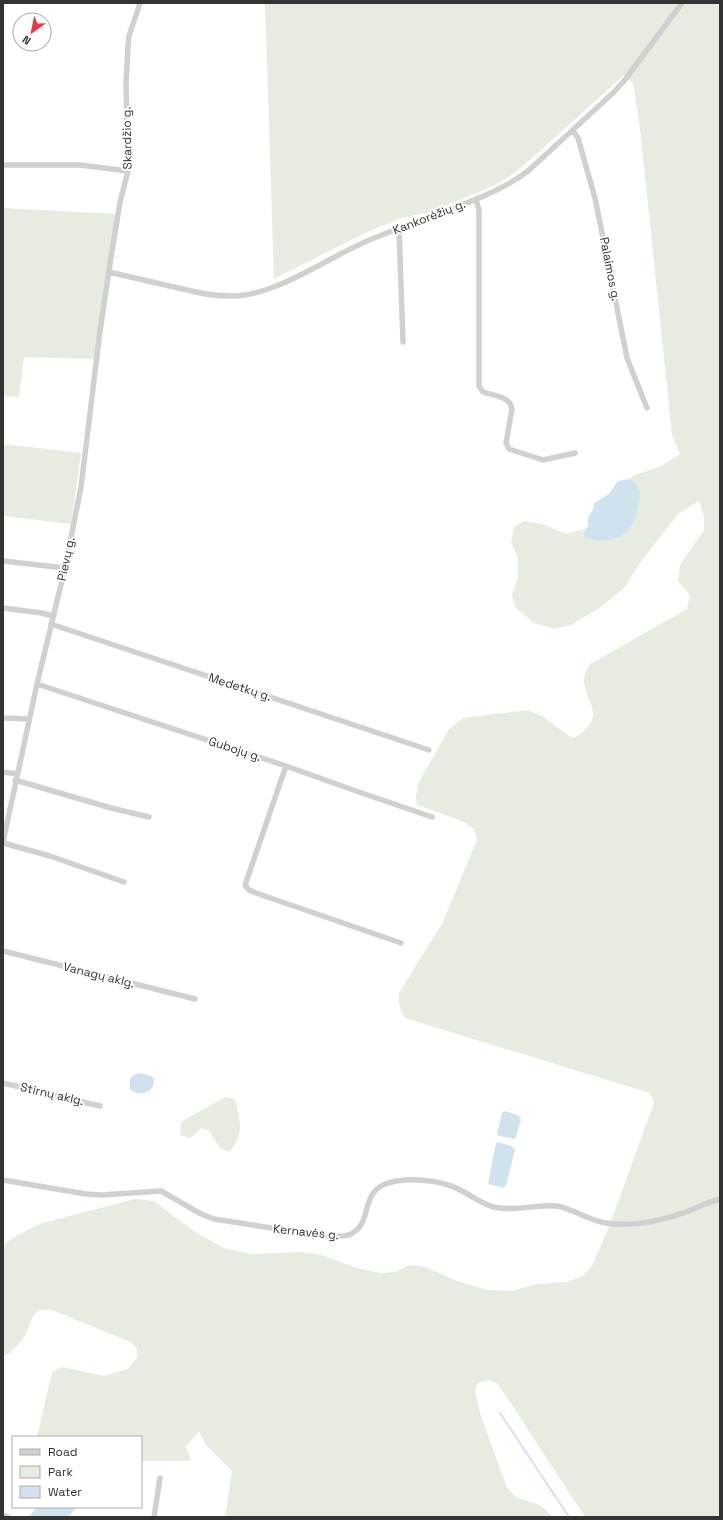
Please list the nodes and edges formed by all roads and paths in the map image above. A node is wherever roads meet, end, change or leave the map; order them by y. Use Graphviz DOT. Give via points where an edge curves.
graph roads {
  1 [pos="140,3"];
  2 [pos="682,3"];
  3 [pos="572,131"];
  4 [pos="3,165"];
  5 [pos="128,171"];
  6 [pos="476,199"];
  7 [pos="399,229"];
  8 [pos="109,272"];
  9 [pos="403,342"];
  10 [pos="647,408"];
  11 [pos="575,453"];
  12 [pos="3,561"];
  13 [pos="65,568"];
  14 [pos="3,608"];
  15 [pos="53,616"];
  16 [pos="51,624"];
  17 [pos="37,684"];
  18 [pos="3,718"];
  19 [pos="29,719"];
  20 [pos="429,750"];
  21 [pos="286,766"];
  22 [pos="3,772"];
  23 [pos="17,774"];
  24 [pos="15,780"];
  25 [pos="432,817"];
  26 [pos="149,818"];
  27 [pos="3,842"];
  28 [pos="124,882"];
  29 [pos="401,943"];
  30 [pos="3,951"];
  31 [pos="195,999"];
  32 [pos="3,1083"];
  33 [pos="100,1106"];
  34 [pos="3,1180"];
  35 [pos="720,1199"];
  36 [pos="160,1478"];
  37 [pos="3,1515"];
  38 [pos="8,1517"];
  39 [pos="154,1517"];
  1 -- 5 [label="street, Skardžio g." via="130,36 127,61"];
  2 -- 3 [label="street, Kankorėžių g." via="624,81"];
  3 -- 6 [label="street, Kankorėžių g." via="518,179"];
  3 -- 10 [label="street, Palaimos g." via="578,138 595,198 627,358"];
  4 -- 5 [label="street" via="80,165"];
  5 -- 8 [label="street, Skardžio g." via="120,202"];
  6 -- 7 [label="street, Kankorėžių g."];
  6 -- 11 [label="street" via="479,210 480,389 508,400 512,405 506,443 509,449 543,460"];
  7 -- 8 [label="street, Kankorėžių g." via="264,290 238,296 212,295"];
  7 -- 9 [label="street"];
  8 -- 13 [label="street, Pievų g." via="81,487"];
  12 -- 13 [label="street"];
  13 -- 15 [label="street, Pievų g."];
  14 -- 15 [label="street"];
  15 -- 16 [label="street, Pievų g."];
  16 -- 17 [label="street, Pievų g."];
  16 -- 20 [label="street, Medetkų g."];
  17 -- 19 [label="street, Pievų g."];
  17 -- 21 [label="street, Gubojų g."];
  18 -- 19 [label="street"];
  19 -- 23 [label="street, Pievų g."];
  21 -- 25 [label="street, Gubojų g."];
  21 -- 29 [label="street" via="245,885 256,893"];
  22 -- 23 [label="street"];
  23 -- 24 [label="street, Pievų g."];
  24 -- 26 [label="street"];
  24 -- 27 [label="street, Pievų g."];
  27 -- 28 [label="street"];
  30 -- 31 [label="street, Vanagų aklg."];
  32 -- 33 [label="street, Stirnų aklg."];
  34 -- 35 [label="street, Kernavės g." via="93,1195 161,1191 214,1219 330,1237 351,1234 364,1218 369,1198 374,1191 396,1181 428,1181 446,1185 495,1207 557,1206 594,1221 620,1224 655,1221"];
  36 -- 39 [label="street"];
  37 -- 38 [label="street"];
}
